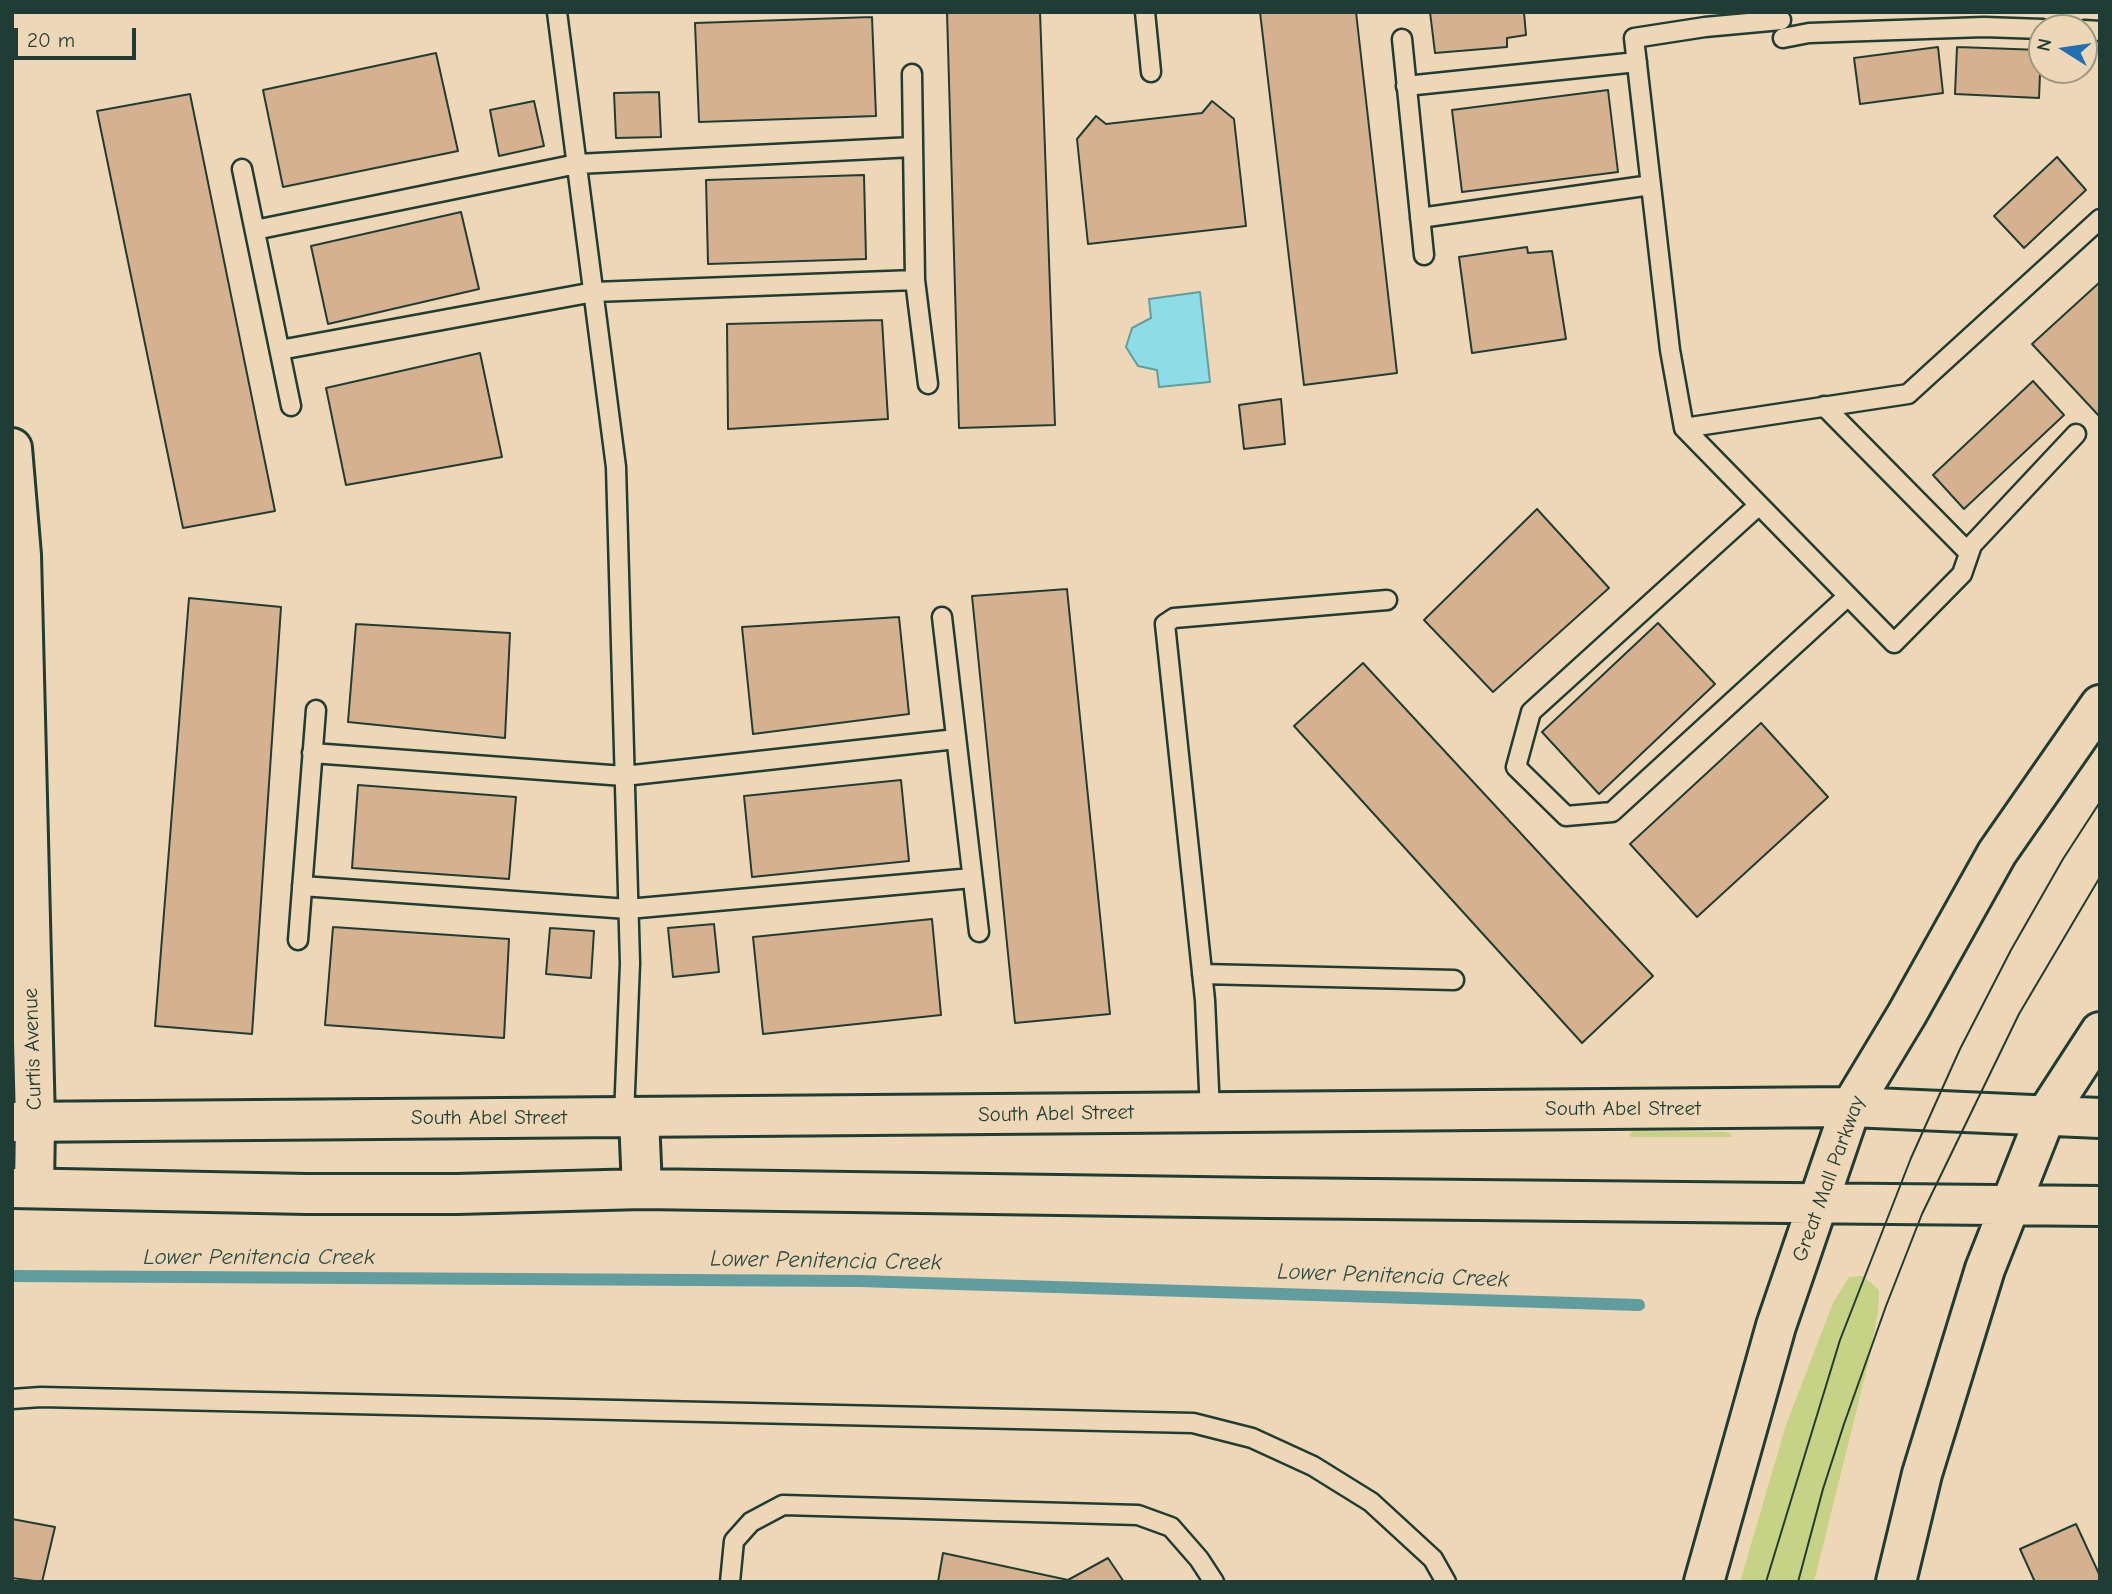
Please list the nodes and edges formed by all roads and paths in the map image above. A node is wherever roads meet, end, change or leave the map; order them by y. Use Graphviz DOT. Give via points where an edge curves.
graph roads {
  1 [pos="557,12"];
  2 [pos="1144,12"];
  3 [pos="1704,20"];
  4 [pos="2028,29"];
  5 [pos="1402,39"];
  6 [pos="1637,62"];
  7 [pos="1151,72"];
  8 [pos="912,74"];
  9 [pos="1406,86"];
  10 [pos="913,147"];
  11 [pos="577,164"];
  12 [pos="242,169"];
  13 [pos="1651,186"];
  14 [pos="1420,218"];
  15 [pos="2100,219"];
  16 [pos="255,230"];
  17 [pos="1424,255"];
  18 [pos="915,280"];
  19 [pos="594,292"];
  20 [pos="280,350"];
  21 [pos="928,384"];
  22 [pos="292,406"];
  23 [pos="1824,406"];
  24 [pos="1684,428"];
  25 [pos="2076,434"];
  26 [pos="12,448"];
  27 [pos="1759,505"];
  28 [pos="15,533"];
  29 [pos="1969,553"];
  30 [pos="1848,596"];
  31 [pos="1387,600"];
  32 [pos="942,617"];
  33 [pos="2100,705"];
  34 [pos="316,710"];
  35 [pos="956,739"];
  36 [pos="312,753"];
  37 [pos="624,776"];
  38 [pos="972,878"];
  39 [pos="302,886"];
  40 [pos="628,909"];
  41 [pos="979,932"];
  42 [pos="298,940"];
  43 [pos="1202,974"];
  44 [pos="1454,980"];
  45 [pos="2100,1032"];
  46 [pos="1851,1107"];
  47 [pos="1210,1112"];
  48 [pos="2046,1115"];
  49 [pos="632,1117"];
  50 [pos="2100,1118"];
  51 [pos="24,1122"];
  52 [pos="23,1188"];
  53 [pos="642,1189"];
  54 [pos="1819,1202"];
  55 [pos="2009,1204"];
  56 [pos="2100,1206"];
  57 [pos="12,1399"];
  58 [pos="730,1582"];
  59 [pos="1214,1582"];
  60 [pos="1446,1582"];
  61 [pos="1704,1582"];
  62 [pos="1896,1582"];
  1 -- 11 [label="lane"];
  2 -- 7 [label="lane"];
  3 -- 4 [label="lane" via="1809,33"];
  3 -- 6 [label="lane" via="1634,38"];
  5 -- 9 [label="lane"];
  6 -- 9 [label="lane"];
  6 -- 13 [label="lane"];
  8 -- 10 [label="lane"];
  9 -- 14 [label="lane"];
  10 -- 11 [label="lane"];
  10 -- 18 [label="lane"];
  11 -- 16 [label="lane"];
  11 -- 19 [label="lane"];
  12 -- 16 [label="lane"];
  13 -- 14 [label="lane"];
  13 -- 24 [label="lane"];
  14 -- 17 [label="lane"];
  15 -- 23 [label="lane" via="1908,394"];
  16 -- 20 [label="lane"];
  18 -- 19 [label="lane"];
  18 -- 21 [label="lane"];
  19 -- 20 [label="lane"];
  19 -- 37 [label="lane" via="616,467"];
  20 -- 22 [label="lane"];
  23 -- 24 [label="lane"];
  23 -- 29 [label="lane"];
  24 -- 27 [label="lane"];
  25 -- 29 [label="lane"];
  26 -- 28 [label="main road, Curtis Avenue"];
  27 -- 30 [label="lane"];
  27 -- 30 [label="lane" via="1531,712 1517,766 1566,816 1612,812"];
  28 -- 51 [label="main road, Curtis Avenue" via="21,555"];
  29 -- 30 [label="lane" via="1962,574 1894,643"];
  31 -- 43 [label="lane" via="1174,618 1164,624"];
  32 -- 35 [label="lane"];
  33 -- 46 [label="main road, Great Mall Parkway" via="1997,853"];
  34 -- 36 [label="lane"];
  35 -- 37 [label="lane"];
  35 -- 38 [label="lane"];
  36 -- 37 [label="lane"];
  36 -- 39 [label="lane"];
  37 -- 40 [label="lane"];
  38 -- 40 [label="lane"];
  38 -- 41 [label="lane"];
  39 -- 40 [label="lane"];
  39 -- 42 [label="lane"];
  40 -- 49 [label="lane"];
  43 -- 44 [label="lane"];
  43 -- 47 [label="lane"];
  45 -- 48 [label="main road"];
  46 -- 47 [label="main road, South Abel Street"];
  46 -- 48 [label="main road, South Abel Street"];
  46 -- 54 [label="main road, Great Mall Parkway"];
  47 -- 49 [label="main road, South Abel Street"];
  48 -- 50 [label="main road, South Abel Street"];
  48 -- 55 [label="main road"];
  49 -- 51 [label="main road, South Abel Street"];
  49 -- 53 [label="main road"];
  51 -- 52 [label="main road, Curtis Avenue"];
  52 -- 53 [label="main road" via="307,1194"];
  53 -- 54 [label="main road"];
  54 -- 55 [label="main road"];
  54 -- 61 [label="main road, Great Mall Parkway" via="1776,1326"];
  55 -- 56 [label="main road"];
  55 -- 62 [label="main road" via="1965,1330"];
  57 -- 60 [label="lane" via="1193,1423 1252,1438 1313,1465 1371,1502 1433,1559"];
  58 -- 59 [label="lane" via="734,1541 751,1522 783,1505 1138,1516 1171,1527"];
}
